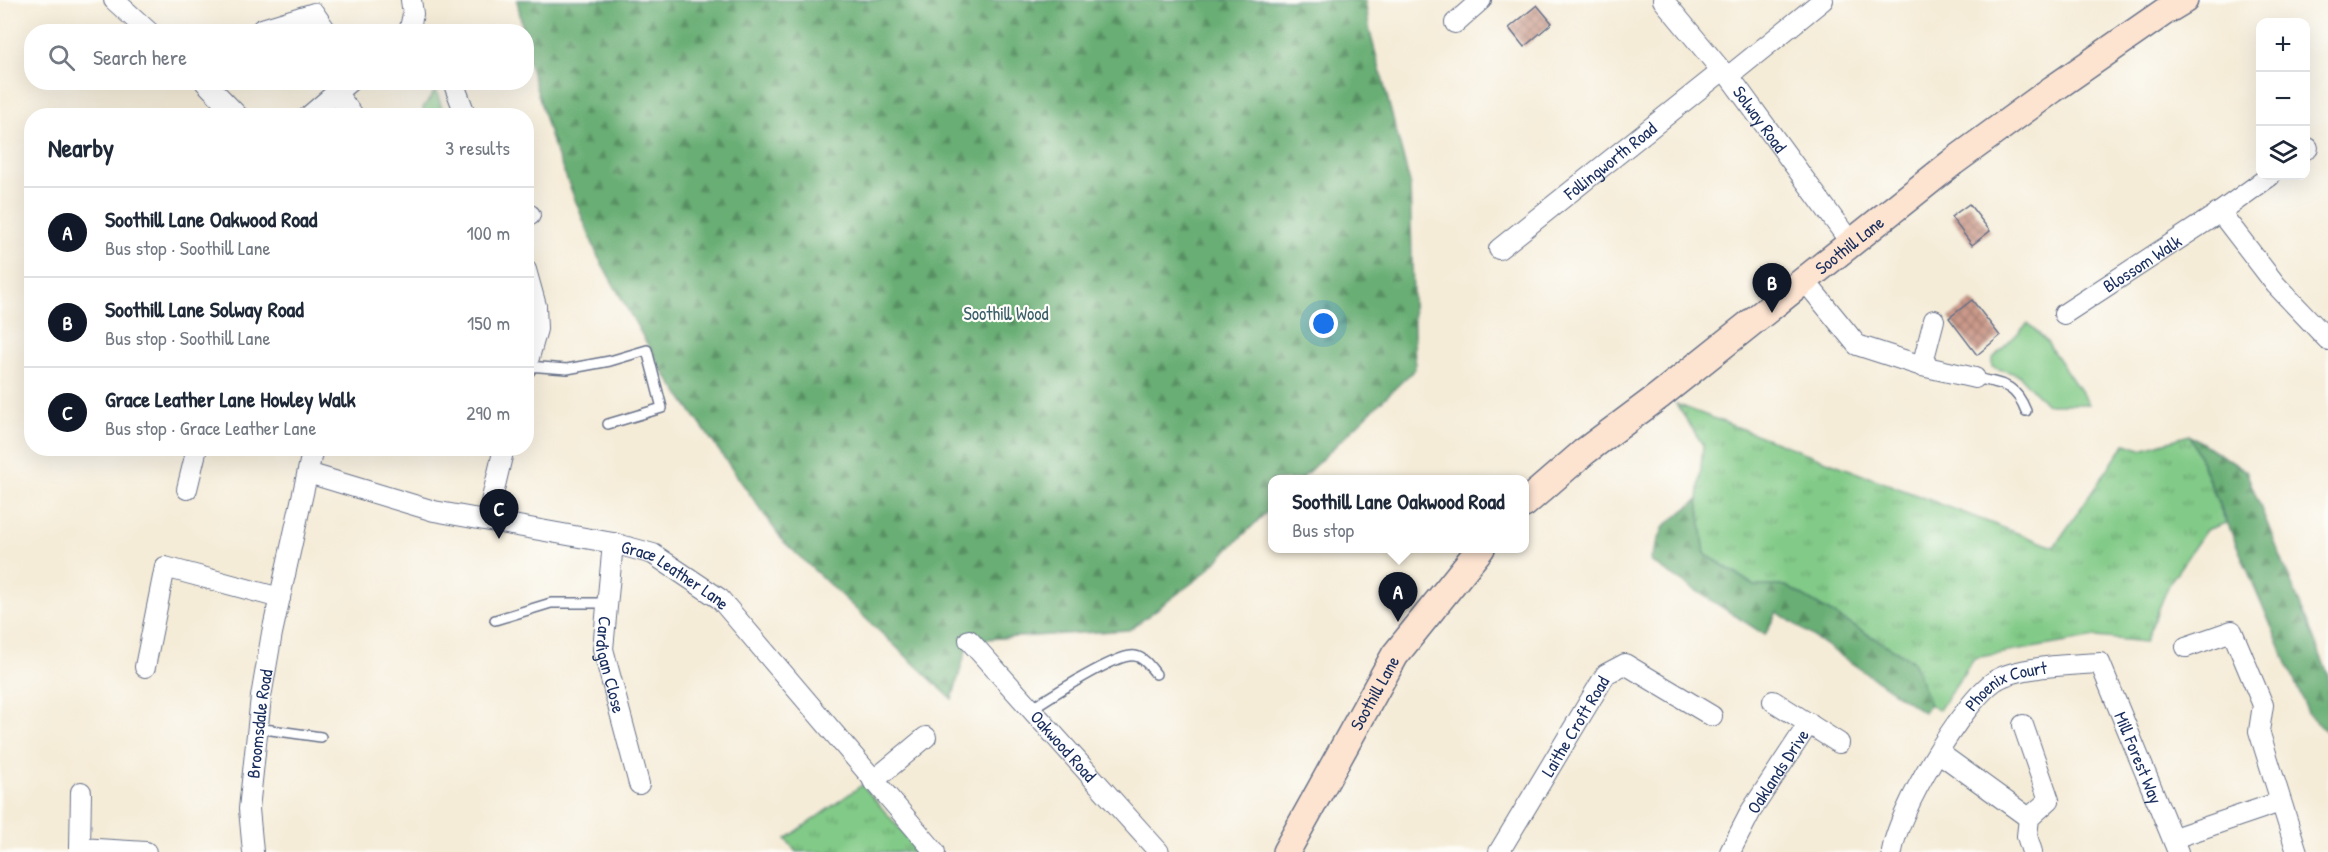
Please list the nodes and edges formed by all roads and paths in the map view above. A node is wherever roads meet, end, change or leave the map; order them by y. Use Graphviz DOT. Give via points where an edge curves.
graph roads {
  1 [pos="114,0"];
  2 [pos="411,0"];
  3 [pos="1481,0"];
  4 [pos="1663,0"];
  5 [pos="1823,0"];
  6 [pos="2184,0"];
  7 [pos="312,7"];
  8 [pos="1455,23"];
  9 [pos="140,24"];
  10 [pos="273,24"];
  11 [pos="322,24"];
  12 [pos="411,24"];
  13 [pos="1725,73"];
  14 [pos="212,90"];
  15 [pos="341,90"];
  16 [pos="344,90"];
  17 [pos="456,90"];
  18 [pos="230,108"];
  19 [pos="319,108"];
  20 [pos="351,108"];
  21 [pos="463,108"];
  22 [pos="2264,180"];
  23 [pos="2220,212"];
  24 [pos="1851,243"];
  25 [pos="1499,249"];
  26 [pos="1804,281"];
  27 [pos="534,299"];
  28 [pos="2064,314"];
  29 [pos="1934,320"];
  30 [pos="534,340"];
  31 [pos="2328,340"];
  32 [pos="1922,366"];
  33 [pos="534,367"];
  34 [pos="1975,378"];
  35 [pos="2026,411"];
  36 [pos="608,424"];
  37 [pos="195,456"];
  38 [pos="311,456"];
  39 [pos="502,456"];
  40 [pos="308,473"];
  41 [pos="187,489"];
  42 [pos="1529,500"];
  43 [pos="487,519"];
  44 [pos="613,543"];
  45 [pos="1478,553"];
  46 [pos="280,598"];
  47 [pos="608,603"];
  48 [pos="495,620"];
  49 [pos="969,639"];
  50 [pos="2186,647"];
  51 [pos="2100,663"];
  52 [pos="145,667"];
  53 [pos="1156,674"];
  54 [pos="1773,701"];
  55 [pos="1031,709"];
  56 [pos="1712,716"];
  57 [pos="1809,723"];
  58 [pos="2023,725"];
  59 [pos="257,728"];
  60 [pos="321,737"];
  61 [pos="926,737"];
  62 [pos="1839,743"];
  63 [pos="1938,752"];
  64 [pos="873,781"];
  65 [pos="639,784"];
  66 [pos="81,792"];
  67 [pos="2280,802"];
  68 [pos="2029,818"];
  69 [pos="2176,845"];
  70 [pos="80,850"];
  71 [pos="1288,851"];
  72 [pos="146,852"];
  73 [pos="253,852"];
  74 [pos="935,852"];
  75 [pos="1159,852"];
  76 [pos="1499,852"];
  77 [pos="1730,852"];
  78 [pos="1892,852"];
  79 [pos="2032,852"];
  80 [pos="2297,852"];
  1 -- 9 [label="street"];
  2 -- 12 [label="street"];
  3 -- 8 [label="street"];
  4 -- 13 [label="street, Solway Road"];
  5 -- 13 [label="street, Follingworth Road"];
  6 -- 24 [label="main road, Soothill Lane" via="2053,89"];
  7 -- 10 [label="street"];
  7 -- 11 [label="street"];
  13 -- 24 [label="street, Solway Road"];
  13 -- 25 [label="street, Follingworth Road"];
  14 -- 18 [label="street"];
  15 -- 19 [label="street"];
  16 -- 20 [label="street"];
  17 -- 21 [label="street"];
  22 -- 23 [label="street, Blossom Walk"];
  23 -- 28 [label="street, Blossom Walk"];
  23 -- 31 [label="street" via="2276,285"];
  24 -- 26 [label="main road, Soothill Lane"];
  26 -- 32 [label="street" via="1857,345"];
  26 -- 42 [label="main road, Soothill Lane" via="1584,452"];
  27 -- 30 [label="street"];
  29 -- 32 [label="street"];
  32 -- 34 [label="street"];
  33 -- 36 [label="lane" via="567,369 647,350 662,408"];
  34 -- 35 [label="lane" via="2014,390"];
  37 -- 41 [label="street"];
  38 -- 40 [label="street, Broomsdale Road"];
  39 -- 43 [label="street"];
  40 -- 43 [label="street, Grace Leather Lane" via="434,511"];
  40 -- 46 [label="street, Broomsdale Road"];
  43 -- 44 [label="street, Grace Leather Lane"];
  44 -- 47 [label="street, Cardigan Close"];
  44 -- 64 [label="street, Grace Leather Lane" via="653,554 720,599"];
  45 -- 71 [label="main road, Soothill Lane" via="1395,655"];
  46 -- 52 [label="street" via="165,567"];
  46 -- 59 [label="street, Broomsdale Road"];
  47 -- 48 [label="lane" via="551,603"];
  47 -- 65 [label="street, Cardigan Close" via="603,649"];
  49 -- 55 [label="street, Oakwood Road"];
  50 -- 67 [label="street" via="2232,631 2263,705 2259,731"];
  51 -- 63 [label="street, Phoenix Court" via="2031,669 1996,680 1973,701"];
  51 -- 69 [label="street, Mill Forest Way"];
  53 -- 55 [label="lane" via="1135,655 1121,658"];
  54 -- 57 [label="street, Oaklands Drive"];
  55 -- 75 [label="street, Oakwood Road"];
  56 -- 76 [label="street, Laithe Croft Road" via="1625,664 1606,674"];
  57 -- 62 [label="street, Oaklands Drive"];
  57 -- 77 [label="street, Oaklands Drive" via="1751,811"];
  58 -- 68 [label="street, Phoenix Court" via="2049,800"];
  59 -- 60 [label="lane"];
  59 -- 73 [label="street, Broomsdale Road" via="249,809"];
  61 -- 64 [label="street"];
  63 -- 68 [label="street"];
  63 -- 78 [label="street, Phoenix Court" via="1917,786"];
  64 -- 74 [label="street, Grace Leather Lane"];
  66 -- 70 [label="street"];
  67 -- 69 [label="street"];
  67 -- 80 [label="street"];
  68 -- 79 [label="street" via="2027,836"];
  70 -- 72 [label="street"];
}
